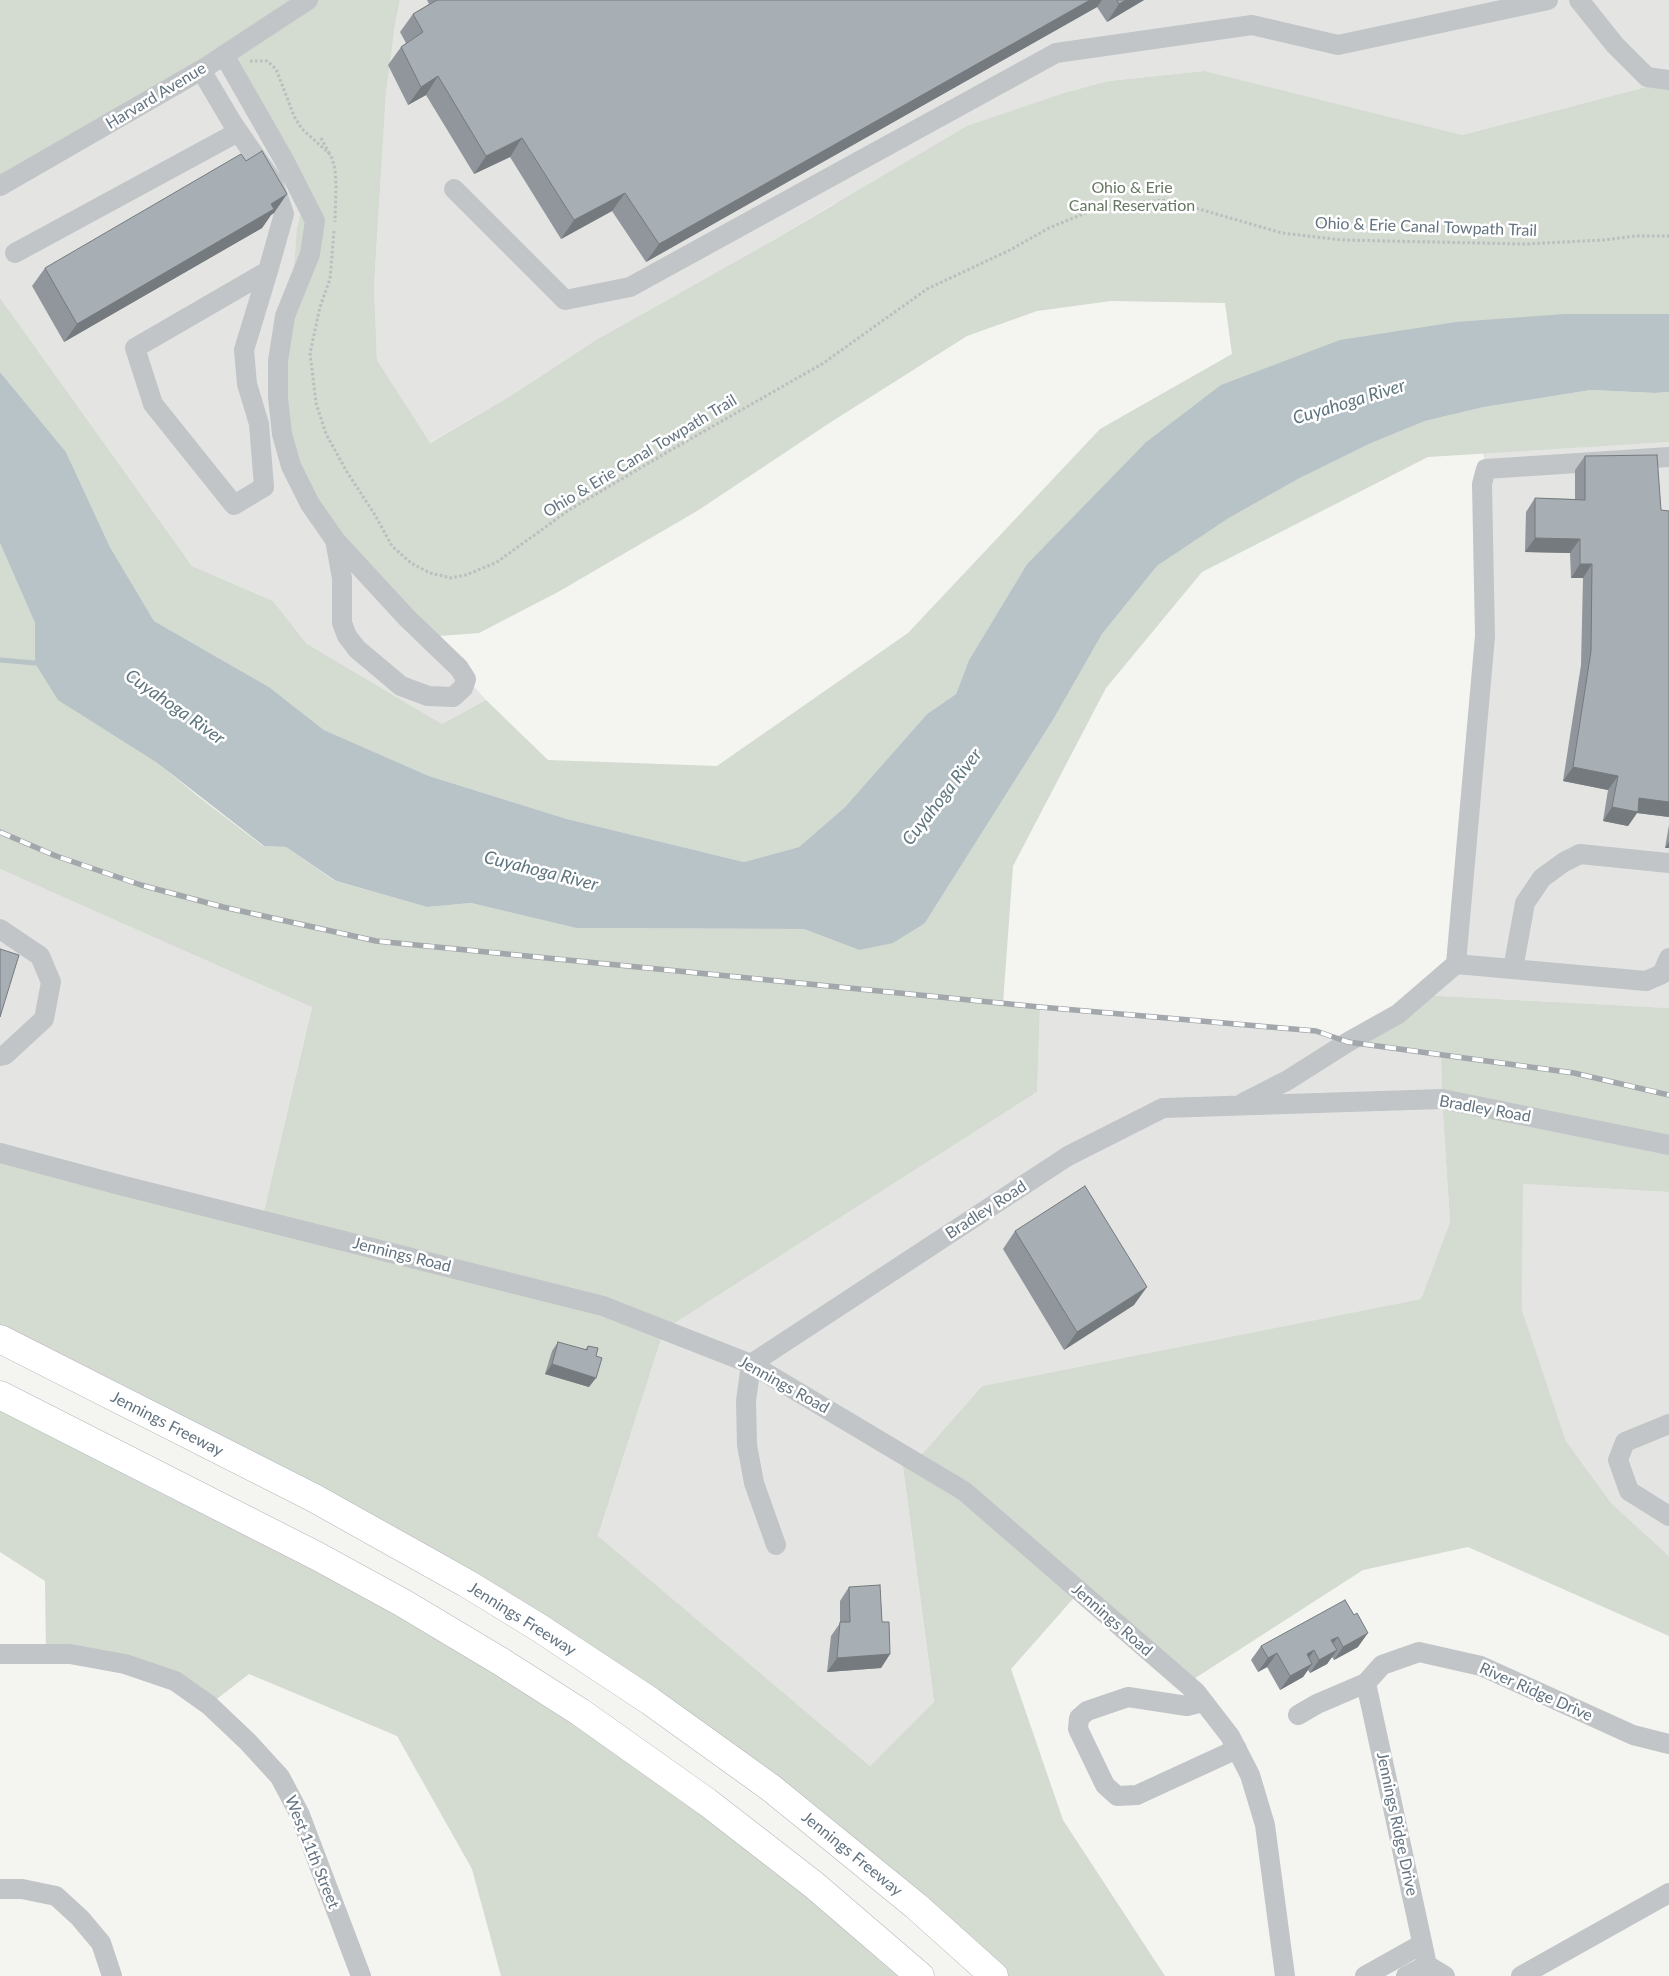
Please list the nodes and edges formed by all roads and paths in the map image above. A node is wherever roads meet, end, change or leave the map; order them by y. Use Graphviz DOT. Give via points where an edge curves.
graph roads {
  1 [pos="308,0"];
  2 [pos="1579,0"];
  3 [pos="1537,1"];
  4 [pos="228,63"];
  5 [pos="201,70"];
  6 [pos="1669,80"];
  7 [pos="238,132"];
  8 [pos="321,138"];
  9 [pos="331,155"];
  10 [pos="0,186"];
  11 [pos="454,188"];
  12 [pos="1669,236"];
  13 [pos="14,253"];
  14 [pos="268,271"];
  15 [pos="1669,457"];
  16 [pos="335,540"];
  17 [pos="1669,863"];
  18 [pos="0,929"];
  19 [pos="1669,958"];
  20 [pos="1456,964"];
  21 [pos="1513,969"];
  22 [pos="0,1056"];
  23 [pos="1239,1106"];
  24 [pos="1669,1145"];
  25 [pos="0,1153"];
  26 [pos="0,1339"];
  27 [pos="751,1364"];
  28 [pos="0,1395"];
  29 [pos="1669,1424"];
  30 [pos="1669,1516"];
  31 [pos="776,1545"];
  32 [pos="0,1654"];
  33 [pos="1366,1683"];
  34 [pos="1203,1702"];
  35 [pos="1298,1715"];
  36 [pos="1669,1744"];
  37 [pos="1237,1749"];
  38 [pos="0,1889"];
  39 [pos="1669,1893"];
  40 [pos="1422,1944"];
  41 [pos="1426,1965"];
  42 [pos="112,1976"];
  43 [pos="361,1976"];
  44 [pos="920,1976"];
  45 [pos="994,1976"];
  46 [pos="1286,1976"];
  47 [pos="1365,1976"];
  48 [pos="1406,1976"];
  49 [pos="1445,1976"];
  50 [pos="1521,1976"];
  1 -- 4 [label="street, Harvard Avenue"];
  2 -- 6 [label="street" via="1615,45 1647,77"];
  3 -- 11 [label="street" via="1338,44 1252,25 1056,53 630,287 565,300"];
  4 -- 5 [label="street, Harvard Avenue"];
  4 -- 9 [label="path" via="267,61 276,70 302,129"];
  4 -- 16 [label="street" via="284,160 314,221 310,254 283,324 278,398 282,434 291,466 310,504"];
  5 -- 7 [label="street"];
  5 -- 10 [label="street, Harvard Avenue"];
  7 -- 13 [label="street"];
  7 -- 14 [label="street" via="273,182 284,214"];
  8 -- 9 [label="path"];
  9 -- 12 [label="path, Ohio & Erie Canal Towpath Trail" via="335,169 336,210 330,279 310,353 316,403 326,434 392,546 411,563 430,573 451,578 497,562 569,510 822,364 927,289 1049,228 1100,207 1168,200 1282,233 1342,240 1525,244"];
  14 -- 14 [label="street" via="244,350 247,384 259,424 264,487 234,505 153,404 135,348"];
  15 -- 20 [label="street" via="1486,469 1482,484 1485,636"];
  16 -- 16 [label="street" via="342,578 342,623 346,636 357,650 401,686 428,696 453,697 463,688 466,679 459,668"];
  17 -- 21 [label="street" via="1580,854 1564,862 1542,878 1525,903"];
  18 -- 22 [label="street" via="40,956 51,982 44,1019"];
  19 -- 21 [label="street" via="1662,974 1646,982"];
  20 -- 21 [label="street"];
  20 -- 23 [label="street, Bradley Road" via="1398,1014"];
  23 -- 24 [label="street, Bradley Road" via="1442,1099"];
  23 -- 27 [label="street, Bradley Road" via="1163,1108 1068,1156"];
  25 -- 27 [label="street, Jennings Road" via="603,1306"];
  26 -- 45 [label="highway, Jennings Freeway" via="314,1498 466,1583 538,1628 650,1701 771,1788 916,1906"];
  27 -- 31 [label="street" via="746,1401 747,1445 754,1483"];
  27 -- 34 [label="street, Jennings Road" via="964,1491 1196,1692"];
  28 -- 44 [label="highway" via="310,1552 516,1671 707,1802 814,1886"];
  29 -- 30 [label="street" via="1626,1442 1618,1460 1629,1491"];
  32 -- 43 [label="street, West 11th Street" via="70,1654 125,1664 174,1680 209,1705 280,1777 300,1815"];
  33 -- 35 [label="street, River Ridge Drive"];
  33 -- 36 [label="street, River Ridge Drive" via="1382,1665 1419,1652 1481,1666 1634,1735"];
  33 -- 40 [label="street, Jennings Ridge Drive"];
  34 -- 37 [label="street, Jennings Road"];
  34 -- 37 [label="street" via="1188,1706 1128,1697 1087,1711 1079,1718 1078,1729 1105,1785 1117,1796 1137,1794"];
  37 -- 46 [label="street, Jennings Road" via="1250,1775 1265,1825"];
  38 -- 42 [label="street" via="22,1889 56,1896 101,1943"];
  39 -- 50 [label="street"];
  40 -- 41 [label="street, Jennings Ridge Drive"];
  40 -- 47 [label="street"];
  41 -- 48 [label="street"];
  41 -- 49 [label="street"];
}
